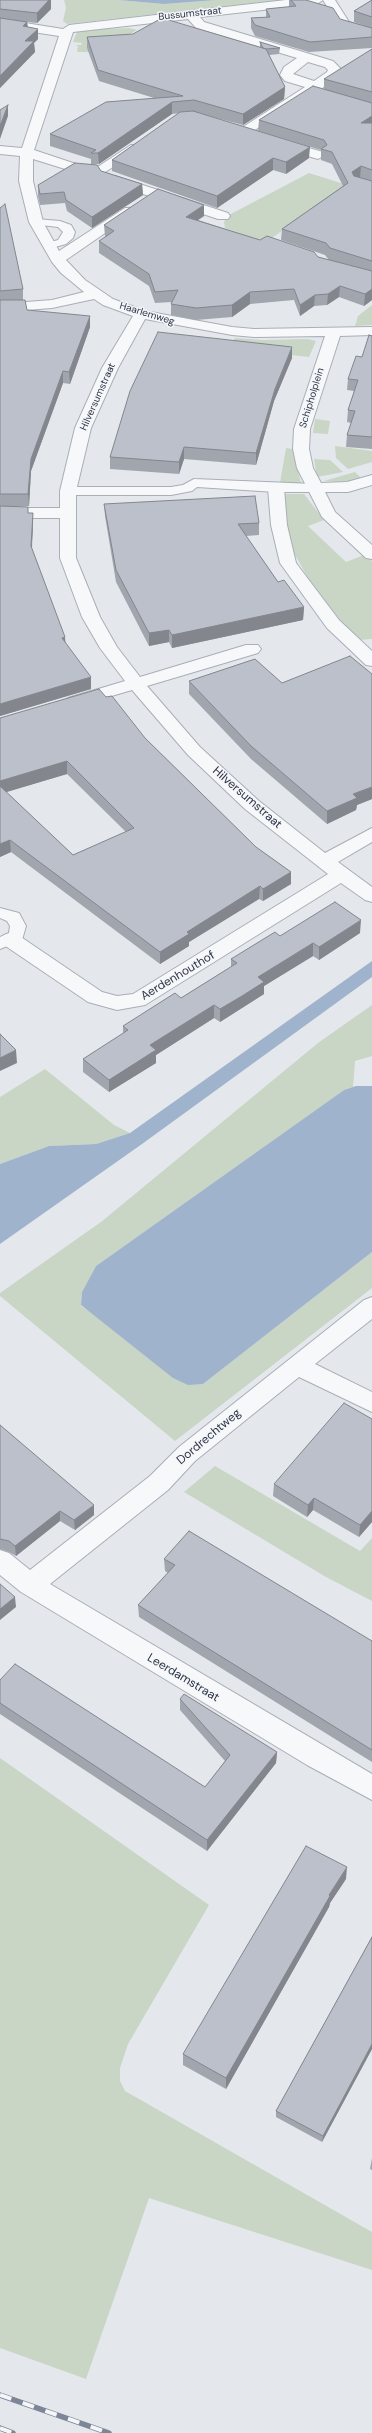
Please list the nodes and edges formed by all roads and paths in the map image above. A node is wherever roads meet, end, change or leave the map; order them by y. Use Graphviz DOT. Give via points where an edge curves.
graph roads {
  1 [pos="317,0"];
  2 [pos="329,0"];
  3 [pos="190,14"];
  4 [pos="0,23"];
  5 [pos="66,33"];
  6 [pos="372,33"];
  7 [pos="308,57"];
  8 [pos="316,90"];
  9 [pos="209,122"];
  10 [pos="245,132"];
  11 [pos="144,138"];
  12 [pos="0,150"];
  13 [pos="26,152"];
  14 [pos="318,155"];
  15 [pos="102,170"];
  16 [pos="156,194"];
  17 [pos="223,216"];
  18 [pos="36,222"];
  19 [pos="48,246"];
  20 [pos="56,259"];
  21 [pos="97,294"];
  22 [pos="0,308"];
  23 [pos="141,314"];
  24 [pos="372,331"];
  25 [pos="334,332"];
  26 [pos="372,480"];
  27 [pos="276,488"];
  28 [pos="314,488"];
  29 [pos="68,491"];
  30 [pos="67,512"];
  31 [pos="0,513"];
  32 [pos="372,554"];
  33 [pos="252,649"];
  34 [pos="372,661"];
  35 [pos="136,684"];
  36 [pos="55,708"];
  37 [pos="372,834"];
  38 [pos="324,862"];
  39 [pos="341,874"];
  40 [pos="372,896"];
  41 [pos="0,913"];
  42 [pos="5,942"];
  43 [pos="372,1306"];
  44 [pos="297,1366"];
  45 [pos="372,1403"];
  46 [pos="0,1560"];
  47 [pos="30,1585"];
  48 [pos="372,1788"];
  1 -- 3 [label="street, Bussumstraat"];
  2 -- 6 [label="street" via="344,25"];
  3 -- 5 [label="street, Bussumstraat" via="76,27"];
  3 -- 7 [label="street" via="200,25"];
  4 -- 5 [label="street"];
  5 -- 13 [label="street, Haarlemweg"];
  7 -- 8 [label="street" via="329,64 335,69"];
  7 -- 8 [label="street" via="288,70 286,75"];
  8 -- 10 [label="street"];
  9 -- 10 [label="street"];
  10 -- 14 [label="street"];
  11 -- 15 [label="street" via="136,148"];
  12 -- 13 [label="street"];
  13 -- 15 [label="street" via="78,168"];
  13 -- 18 [label="street, Haarlemweg" via="26,181"];
  15 -- 16 [label="street" via="107,177"];
  16 -- 17 [label="street"];
  16 -- 20 [label="street"];
  18 -- 19 [label="street, Haarlemweg"];
  18 -- 19 [label="lane" via="60,224 67,228 67,238"];
  19 -- 20 [label="street, Haarlemweg"];
  20 -- 21 [label="street, Haarlemweg" via="80,283"];
  21 -- 22 [label="street" via="52,304"];
  21 -- 23 [label="street, Haarlemweg" via="108,302"];
  23 -- 25 [label="street, Haarlemweg" via="180,323 242,332"];
  23 -- 29 [label="street, Hilversumstraat" via="110,368 83,428"];
  24 -- 25 [label="street, Haarlemweg"];
  25 -- 28 [label="street, Schipholplein" via="302,429 301,449"];
  26 -- 28 [label="street" via="348,487"];
  27 -- 28 [label="lane"];
  27 -- 29 [label="lane" via="194,483 187,488 171,491"];
  27 -- 34 [label="street" via="279,525 288,563 333,624"];
  28 -- 32 [label="street, Schipholplein" via="328,514"];
  29 -- 30 [label="street, Hilversumstraat"];
  30 -- 31 [label="street"];
  30 -- 35 [label="street, Hilversumstraat" via="68,558 91,616 109,648"];
  33 -- 35 [label="street"];
  35 -- 36 [label="street"];
  35 -- 38 [label="street, Hilversumstraat" via="194,751 252,805"];
  37 -- 38 [label="street"];
  38 -- 39 [label="street, Hilversumstraat"];
  39 -- 40 [label="street, Hilversumstraat"];
  39 -- 42 [label="street, Aerdenhouthof" via="138,1000 117,1003 95,997"];
  41 -- 42 [label="lane, Aerdenhouthof" via="7,914 17,922 18,931"];
  43 -- 44 [label="street, Dordrechtweg"];
  44 -- 45 [label="street"];
  44 -- 47 [label="street, Dordrechtweg" via="187,1454 159,1483"];
  46 -- 47 [label="street, Leerdamstraat"];
  47 -- 48 [label="street, Leerdamstraat" via="309,1753"];
}
